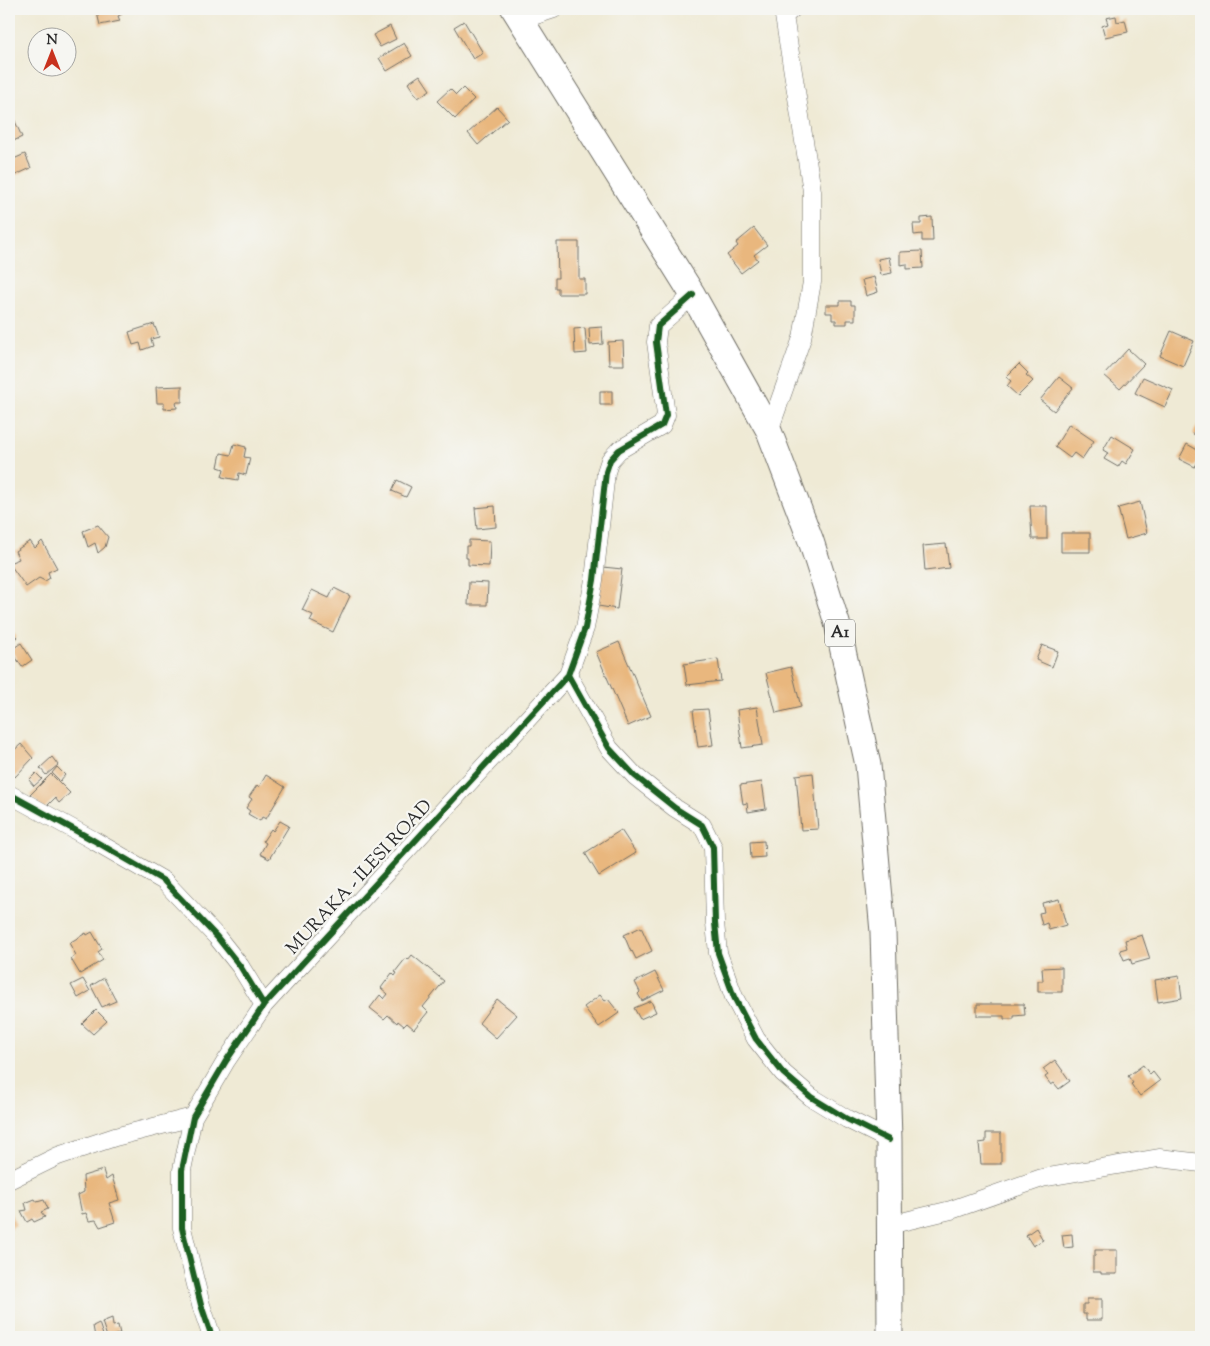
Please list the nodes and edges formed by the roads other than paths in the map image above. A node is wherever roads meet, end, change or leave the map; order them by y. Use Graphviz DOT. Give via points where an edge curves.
graph roads {
  1 [pos="554,9"];
  2 [pos="785,11"];
  3 [pos="518,15"];
  4 [pos="693,295"];
  5 [pos="769,431"];
  6 [pos="568,674"];
  7 [pos="9,794"];
  8 [pos="264,1005"];
  9 [pos="193,1117"];
  10 [pos="888,1140"];
  11 [pos="1201,1163"];
  12 [pos="9,1180"];
  13 [pos="890,1225"];
  14 [pos="212,1337"];
  15 [pos="890,1337"];
  1 -- 3 [label="street"];
  2 -- 5 [label="street" via="812,191 812,282 802,338"];
  3 -- 4 [label="highway, A1"];
  4 -- 5 [label="highway, A1"];
  4 -- 6 [label="street, MURAKA - ILESI ROAD" via="658,326 656,342 666,415 662,425 619,450 610,460 606,472 594,580 585,628"];
  5 -- 10 [label="highway, A1" via="837,623 868,765 883,932"];
  6 -- 8 [label="street, MURAKA - ILESI ROAD"];
  6 -- 10 [label="street" via="609,748 635,776 702,826 706,833 713,847 718,953 734,997 756,1039 784,1074 811,1097"];
  7 -- 8 [label="street" via="164,881 218,937"];
  8 -- 9 [label="street, MURAKA - ILESI ROAD"];
  9 -- 12 [label="street" via="115,1136 58,1156"];
  9 -- 14 [label="street, MURAKA - ILESI ROAD" via="182,1170 182,1228"];
  10 -- 13 [label="highway, A1"];
  11 -- 13 [label="street" via="1159,1158 1042,1178 951,1210"];
  13 -- 15 [label="highway, A1"];
}
